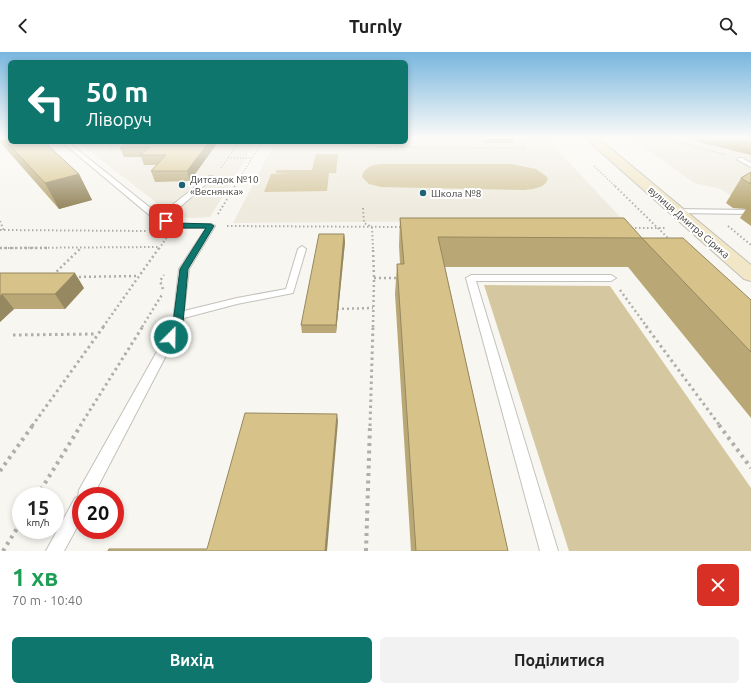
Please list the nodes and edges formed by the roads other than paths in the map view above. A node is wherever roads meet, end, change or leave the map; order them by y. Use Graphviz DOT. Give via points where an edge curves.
graph roads {
  1 [pos="89,161"];
  2 [pos="618,161"];
  3 [pos="211,177"];
  4 [pos="676,211"];
  5 [pos="751,212"];
  6 [pos="157,217"];
  7 [pos="302,249"];
  8 [pos="751,275"];
  9 [pos="611,278"];
  10 [pos="179,316"];
  11 [pos="90,487"];
  12 [pos="72,520"];
  13 [pos="55,551"];
  14 [pos="549,551"];
  1 -- 6 [label="lane"];
  2 -- 4 [label="street, вулиця Дмитра Сірика"];
  3 -- 6 [label="lane" via="169,212"];
  4 -- 5 [label="lane"];
  4 -- 8 [label="street, вулиця Дмитра Сірика"];
  6 -- 10 [label="lane" via="173,228 211,226 184,269"];
  7 -- 10 [label="lane" via="290,291"];
  9 -- 14 [label="lane" via="470,278"];
  10 -- 11 [label="lane" via="178,323"];
  12 -- 13 [label="lane"];
}
